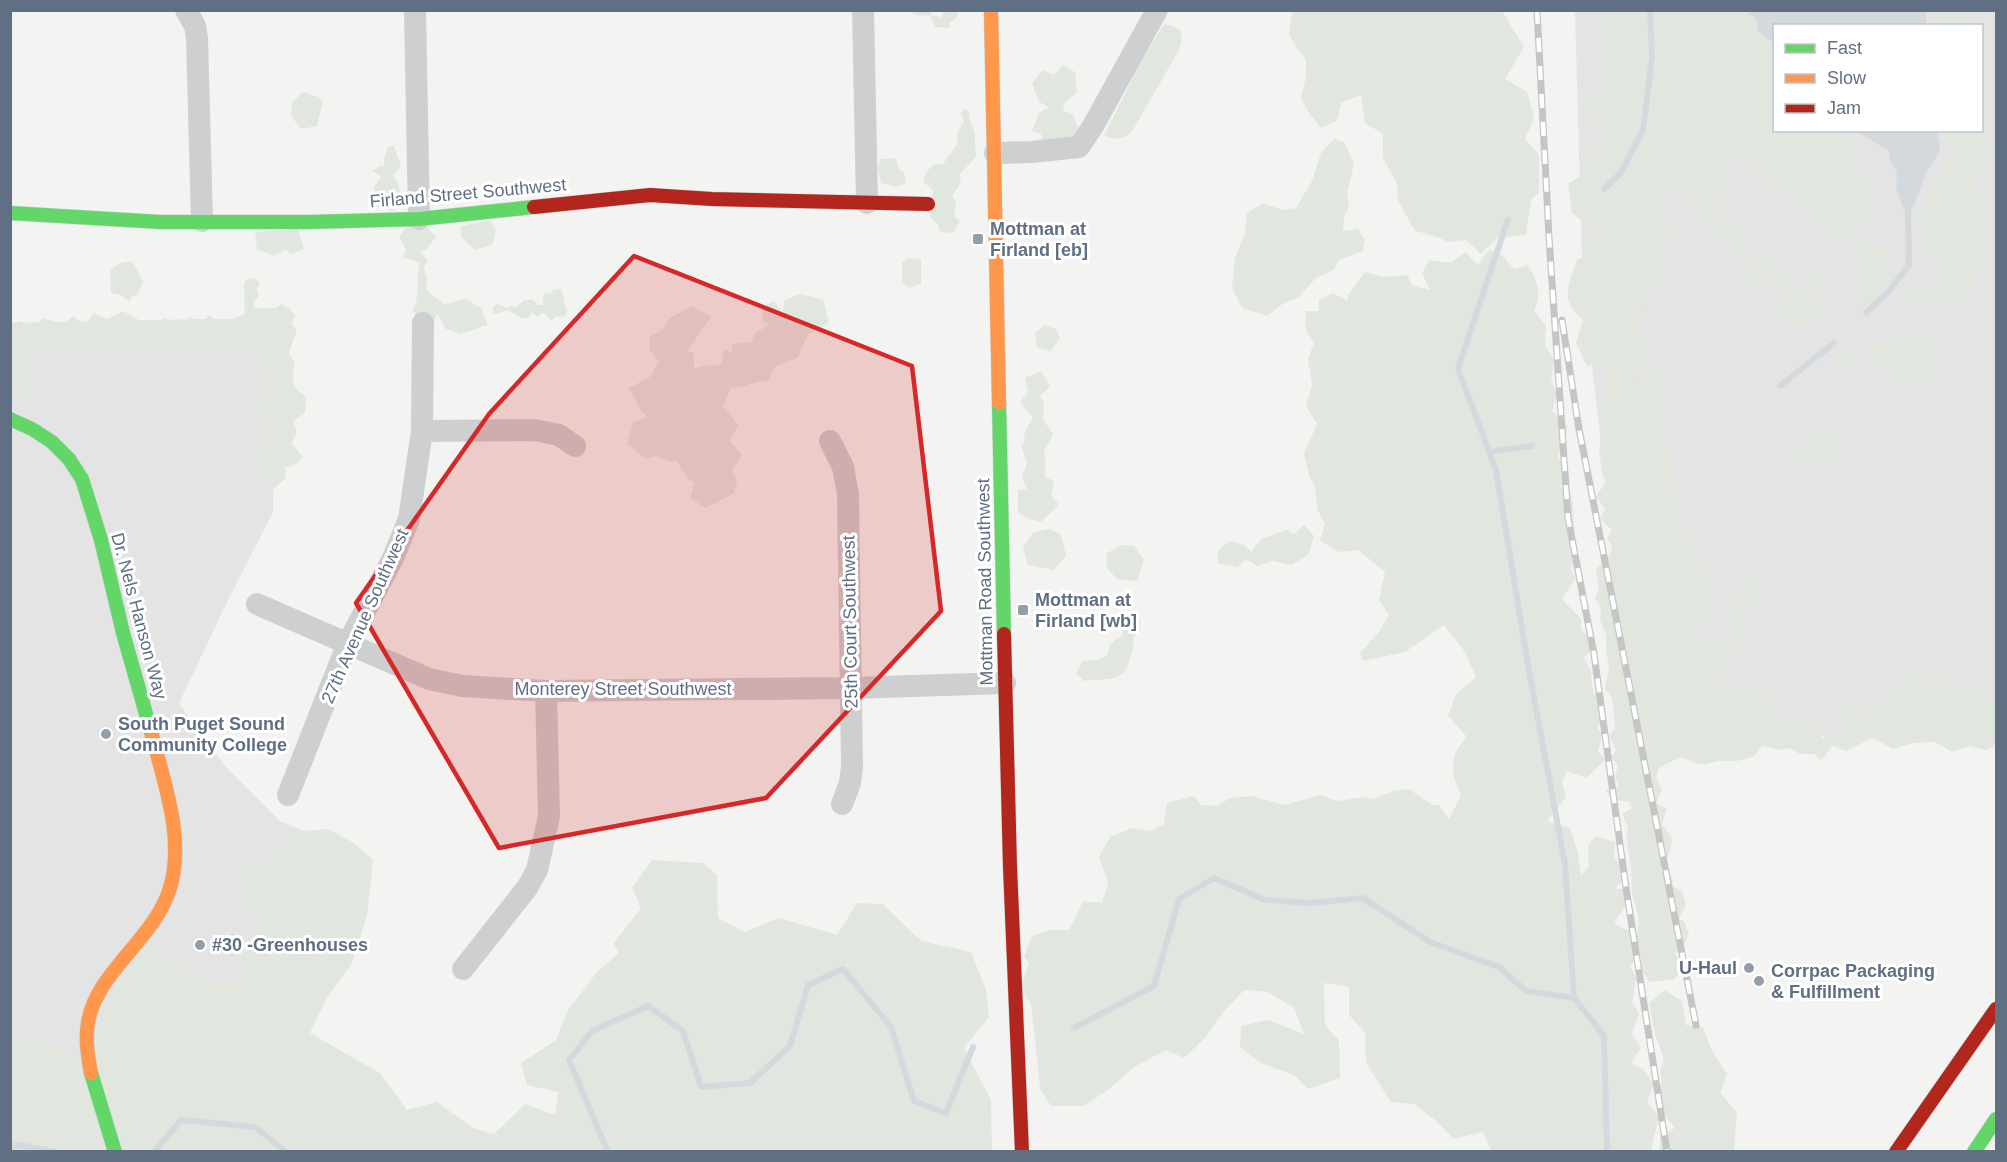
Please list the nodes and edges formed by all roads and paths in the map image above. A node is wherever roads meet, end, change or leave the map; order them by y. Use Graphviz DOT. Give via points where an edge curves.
graph roads {
  1 [pos="186,10"];
  2 [pos="415,10"];
  3 [pos="863,10"];
  4 [pos="991,10"];
  5 [pos="1157,10"];
  6 [pos="995,153"];
  7 [pos="867,203"];
  8 [pos="928,204"];
  9 [pos="10,213"];
  10 [pos="418,219"];
  11 [pos="202,221"];
  12 [pos="423,323"];
  13 [pos="10,419"];
  14 [pos="422,431"];
  15 [pos="830,441"];
  16 [pos="575,446"];
  17 [pos="258,604"];
  18 [pos="348,643"];
  19 [pos="1005,683"];
  20 [pos="851,688"];
  21 [pos="546,691"];
  22 [pos="288,795"];
  23 [pos="842,804"];
  24 [pos="463,969"];
  25 [pos="1996,1007"];
  26 [pos="1996,1119"];
  27 [pos="113,1145"];
  28 [pos="1022,1152"];
  29 [pos="1896,1152"];
  30 [pos="1974,1152"];
  1 -- 11 [label="street" via="198,38"];
  2 -- 10 [label="street"];
  3 -- 7 [label="street"];
  4 -- 6 [label="main road, Mottman Road Southwest"];
  5 -- 6 [label="street" via="1078,147"];
  6 -- 19 [label="main road, Mottman Road Southwest"];
  7 -- 8 [label="main road, Firland Street Southwest"];
  7 -- 10 [label="main road, Firland Street Southwest" via="650,195"];
  9 -- 11 [label="main road, Firland Street Southwest"];
  10 -- 11 [label="main road, Firland Street Southwest"];
  12 -- 14 [label="street, 27th Avenue Southwest"];
  13 -- 27 [label="main road, Dr. Nels Hanson Way" via="44,436 66,455 82,478 172,820 173,876 165,902 157,920 104,985 88,1020 89,1057"];
  14 -- 16 [label="street" via="535,430 559,435"];
  14 -- 18 [label="street, 27th Avenue Southwest" via="409,519"];
  15 -- 20 [label="street, 25th Court Southwest" via="843,467 848,494"];
  17 -- 18 [label="street, Monterey Street Southwest"];
  18 -- 21 [label="street, Monterey Street Southwest" via="429,679 462,686"];
  18 -- 22 [label="street, 27th Avenue Southwest"];
  19 -- 20 [label="street, Monterey Street Southwest"];
  19 -- 28 [label="main road, Mottman Road Southwest"];
  20 -- 21 [label="street, Monterey Street Southwest"];
  20 -- 23 [label="street, 25th Court Southwest" via="852,766"];
  21 -- 24 [label="street" via="549,816 537,870"];
  25 -- 29 [label="main road"];
  26 -- 30 [label="main road"];
}
